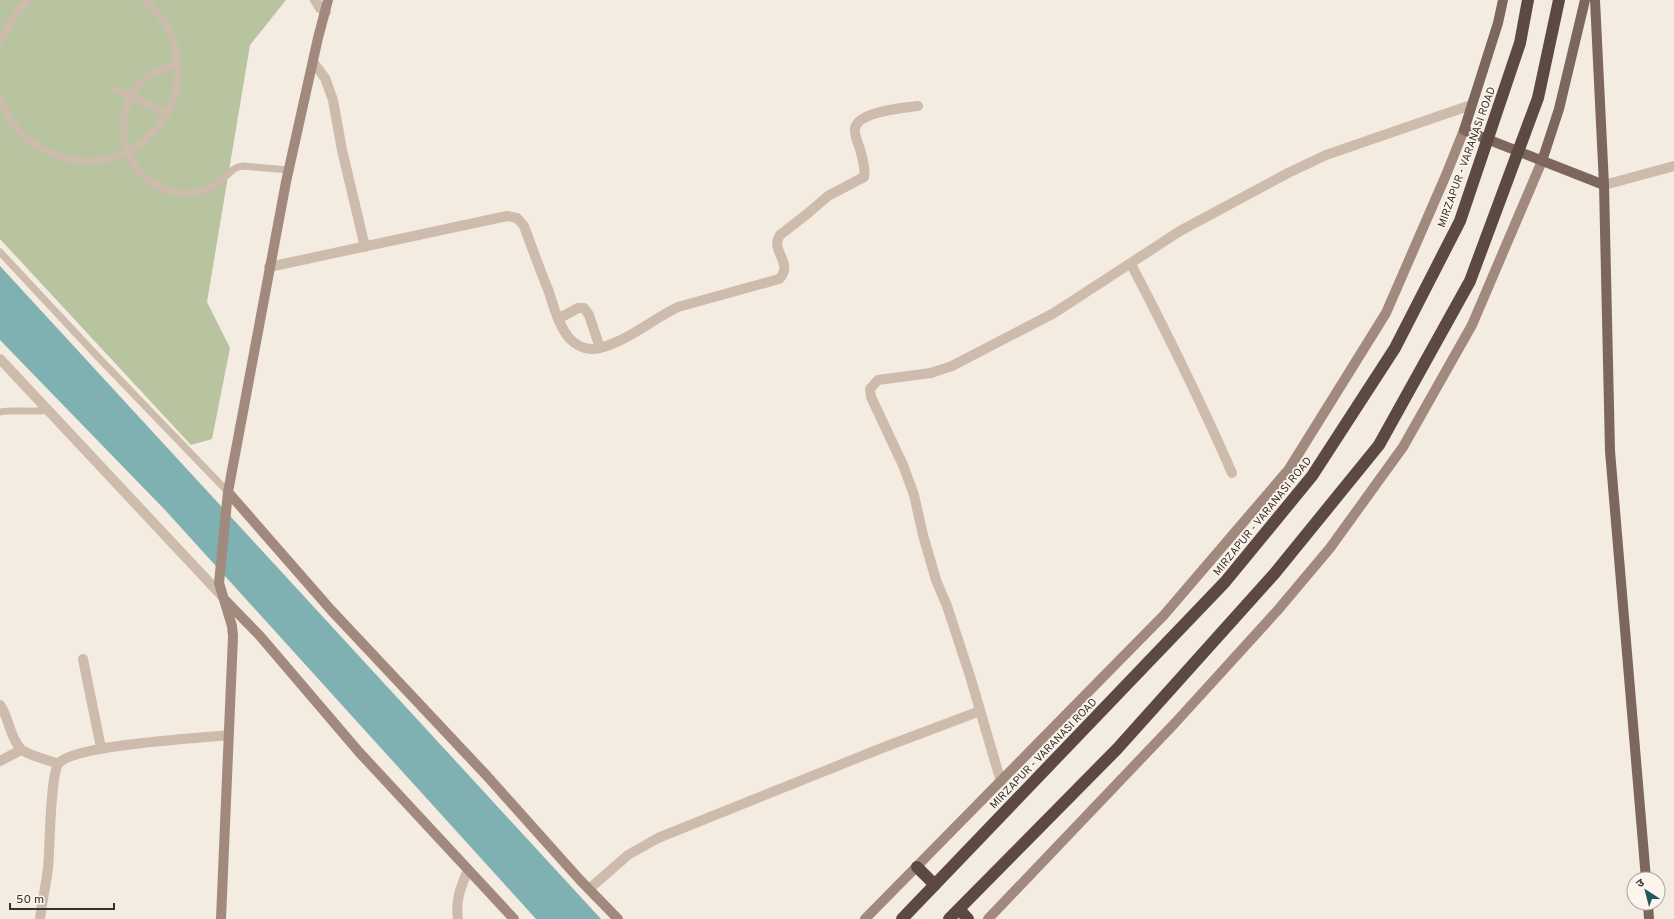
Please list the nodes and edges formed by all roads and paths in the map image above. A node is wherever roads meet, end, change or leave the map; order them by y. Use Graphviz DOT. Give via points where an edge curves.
graph roads {
  1 [pos="29,0"];
  2 [pos="145,0"];
  3 [pos="315,0"];
  4 [pos="328,0"];
  5 [pos="1503,0"];
  6 [pos="1528,0"];
  7 [pos="1560,0"];
  8 [pos="1585,0"];
  9 [pos="1595,0"];
  10 [pos="326,12"];
  11 [pos="0,42"];
  12 [pos="313,62"];
  13 [pos="178,64"];
  14 [pos="116,90"];
  15 [pos="132,95"];
  16 [pos="0,98"];
  17 [pos="918,106"];
  18 [pos="1471,106"];
  19 [pos="166,116"];
  20 [pos="1464,130"];
  21 [pos="127,152"];
  22 [pos="1542,161"];
  23 [pos="1674,166"];
  24 [pos="289,170"];
  25 [pos="1604,185"];
  26 [pos="366,247"];
  27 [pos="0,252"];
  28 [pos="1130,264"];
  29 [pos="269,267"];
  30 [pos="558,319"];
  31 [pos="600,348"];
  32 [pos="0,359"];
  33 [pos="47,410"];
  34 [pos="0,412"];
  35 [pos="1232,473"];
  36 [pos="228,492"];
  37 [pos="222,596"];
  38 [pos="83,659"];
  39 [pos="0,705"];
  40 [pos="980,711"];
  41 [pos="229,735"];
  42 [pos="101,748"];
  43 [pos="21,750"];
  44 [pos="0,762"];
  45 [pos="58,764"];
  46 [pos="1001,782"];
  47 [pos="917,867"];
  48 [pos="468,870"];
  49 [pos="1645,871"];
  50 [pos="935,885"];
  51 [pos="589,889"];
  52 [pos="959,909"];
  53 [pos="40,919"];
  54 [pos="221,919"];
  55 [pos="458,919"];
  56 [pos="514,919"];
  57 [pos="618,919"];
  58 [pos="865,919"];
  59 [pos="902,919"];
  60 [pos="949,919"];
  61 [pos="968,919"];
  62 [pos="988,919"];
  1 -- 11 [label="lane" via="13,17"];
  2 -- 13 [label="lane" via="167,26 175,44"];
  3 -- 10 [label="street"];
  4 -- 10 [label="street"];
  5 -- 18 [label="main road"];
  6 -- 50 [label="highway, MIRZAPUR - VARANASI ROAD" via="1520,43 1460,221 1395,348 1312,476 1225,582"];
  7 -- 52 [label="highway" via="1538,98 1470,281 1379,445 1265,584 1116,749"];
  8 -- 22 [label="main road" via="1559,109"];
  9 -- 25 [label="main road"];
  10 -- 12 [label="street"];
  12 -- 24 [label="street"];
  12 -- 26 [label="street" via="325,78 333,100 342,150"];
  13 -- 15 [label="lane" via="161,69 144,80"];
  13 -- 19 [label="lane" via="174,100"];
  14 -- 15 [label="lane"];
  15 -- 19 [label="lane"];
  15 -- 21 [label="lane" via="123,124"];
  16 -- 21 [label="lane" via="16,128 34,145 56,156 98,160"];
  17 -- 31 [label="street" via="889,110 868,116 859,122 855,127 855,133 864,163 864,177 828,196 780,235 777,246 785,267 784,274 779,279 678,307 618,342"];
  18 -- 20 [label="main road"];
  18 -- 28 [label="street" via="1326,155 1213,212"];
  19 -- 21 [label="lane" via="155,130"];
  20 -- 22 [label="main road"];
  20 -- 46 [label="street" via="1386,313 1289,469 1164,616"];
  21 -- 24 [label="lane" via="136,168 148,180 163,189 179,193 196,194 224,178 237,167"];
  22 -- 25 [label="main road"];
  22 -- 62 [label="street" via="1472,325 1403,446 1330,548 1277,611 1175,723"];
  23 -- 25 [label="street"];
  24 -- 29 [label="street"];
  25 -- 49 [label="main road" via="1610,451"];
  26 -- 29 [label="street"];
  26 -- 30 [label="street" via="508,216 517,218 524,226"];
  27 -- 36 [label="lane"];
  28 -- 35 [label="street" via="1169,337"];
  28 -- 40 [label="street" via="1054,313 952,366 931,373 878,380 870,389 871,397 914,495 936,580 947,606"];
  29 -- 36 [label="street"];
  30 -- 31 [label="street" via="570,339 581,347 592,350"];
  30 -- 31 [label="street" via="578,308 584,308 589,315"];
  32 -- 33 [label="street"];
  33 -- 34 [label="lane"];
  33 -- 37 [label="street"];
  36 -- 37 [label="street" via="219,583"];
  36 -- 51 [label="street" via="331,610"];
  37 -- 41 [label="street" via="233,636"];
  37 -- 48 [label="street" via="260,636 364,758"];
  38 -- 42 [label="street"];
  39 -- 43 [label="street"];
  40 -- 46 [label="street"];
  40 -- 51 [label="street" via="658,838 628,855"];
  41 -- 42 [label="street"];
  41 -- 54 [label="street"];
  42 -- 45 [label="street" via="74,754"];
  43 -- 44 [label="street"];
  43 -- 45 [label="street"];
  45 -- 53 [label="street" via="48,868"];
  46 -- 47 [label="street"];
  47 -- 50 [label="highway"];
  47 -- 58 [label="street"];
  48 -- 55 [label="street" via="459,893"];
  48 -- 56 [label="street"];
  50 -- 59 [label="highway, MIRZAPUR - VARANASI ROAD"];
  51 -- 57 [label="street"];
  52 -- 60 [label="highway"];
  52 -- 61 [label="highway"];
}
